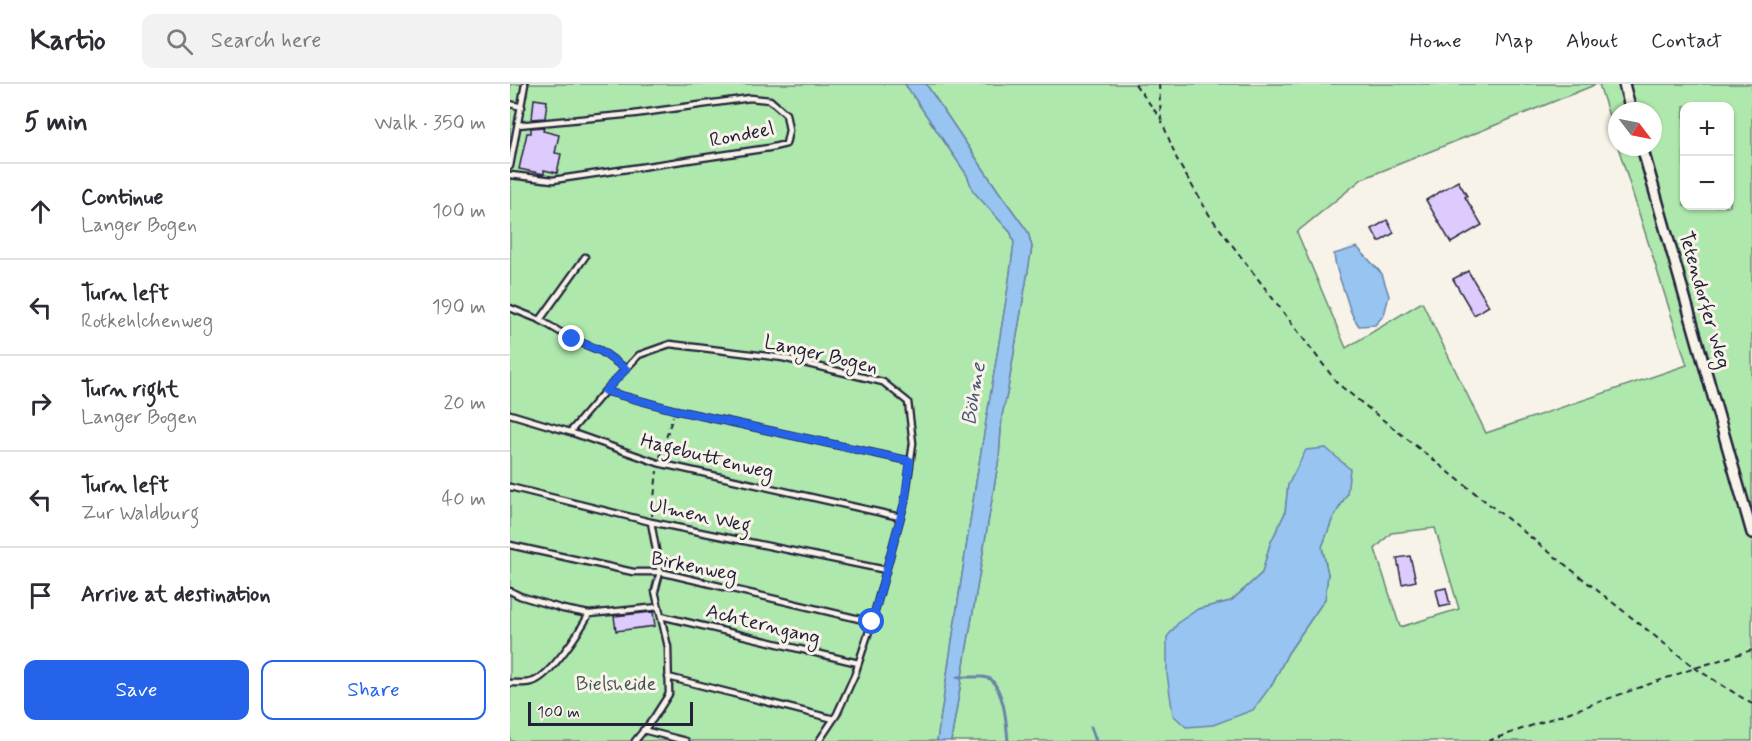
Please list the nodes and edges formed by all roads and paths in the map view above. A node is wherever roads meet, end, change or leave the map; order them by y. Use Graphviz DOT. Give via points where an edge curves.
graph roads {
  1 [pos="525,84"];
  2 [pos="1136,84"];
  3 [pos="1159,84"];
  4 [pos="1623,84"];
  5 [pos="1628,102"];
  6 [pos="510,104"];
  7 [pos="522,107"];
  8 [pos="1161,119"];
  9 [pos="518,125"];
  10 [pos="1645,156"];
  11 [pos="510,166"];
  12 [pos="510,175"];
  13 [pos="585,257"];
  14 [pos="510,308"];
  15 [pos="540,320"];
  16 [pos="626,369"];
  17 [pos="605,391"];
  18 [pos="510,414"];
  19 [pos="570,432"];
  20 [pos="910,461"];
  21 [pos="510,487"];
  22 [pos="900,517"];
  23 [pos="651,522"];
  24 [pos="1752,532"];
  25 [pos="510,545"];
  26 [pos="886,570"];
  27 [pos="660,572"];
  28 [pos="510,591"];
  29 [pos="659,607"];
  30 [pos="589,614"];
  31 [pos="661,616"];
  32 [pos="872,622"];
  33 [pos="1752,650"];
  34 [pos="858,663"];
  35 [pos="1695,668"];
  36 [pos="669,677"];
  37 [pos="510,683"];
  38 [pos="1752,704"];
  39 [pos="834,719"];
  40 [pos="644,730"];
  41 [pos="635,741"];
  42 [pos="686,741"];
  43 [pos="819,741"];
  44 [pos="1488,741"];
  1 -- 7 [label="lane"];
  2 -- 8 [label="path"];
  3 -- 8 [label="path"];
  4 -- 5 [label="street"];
  6 -- 7 [label="lane"];
  7 -- 9 [label="lane"];
  8 -- 35 [label="path" via="1178,162 1210,216 1338,384"];
  9 -- 11 [label="lane"];
  9 -- 12 [label="lane, Rondeel" via="750,98 770,100 786,114 789,130 786,144 769,148 553,180"];
  10 -- 24 [label="street, Tetendorfer Weg"];
  13 -- 15 [label="lane"];
  14 -- 15 [label="lane"];
  15 -- 16 [label="lane" via="601,351"];
  16 -- 17 [label="lane, Langer Bogen"];
  16 -- 20 [label="lane, Langer Bogen" via="639,355 670,344 783,358 884,382 908,402 913,443"];
  17 -- 19 [label="lane, Langer Bogen"];
  17 -- 20 [label="lane"];
  18 -- 19 [label="lane, Hagebuttenweg"];
  19 -- 22 [label="lane, Hagebuttenweg" via="658,463"];
  20 -- 22 [label="lane, Langer Bogen"];
  21 -- 23 [label="lane, Ulmen Weg"];
  22 -- 26 [label="lane, Langer Bogen"];
  23 -- 26 [label="lane, Ulmen Weg"];
  23 -- 27 [label="lane"];
  25 -- 27 [label="lane, Birkenweg" via="633,572"];
  26 -- 32 [label="lane, Langer Bogen"];
  27 -- 29 [label="lane" via="655,591"];
  27 -- 32 [label="lane, Birkenweg"];
  28 -- 30 [label="lane"];
  29 -- 30 [label="lane"];
  29 -- 31 [label="lane"];
  30 -- 37 [label="lane" via="552,667 535,681"];
  31 -- 34 [label="lane, Achterngang"];
  31 -- 36 [label="lane"];
  32 -- 34 [label="lane, Langer Bogen"];
  33 -- 35 [label="path"];
  34 -- 39 [label="lane, Langer Bogen"];
  35 -- 38 [label="path"];
  35 -- 44 [label="path"];
  36 -- 39 [label="lane"];
  36 -- 40 [label="lane" via="669,694"];
  39 -- 43 [label="lane, Langer Bogen"];
  40 -- 41 [label="lane"];
  40 -- 42 [label="lane"];
}
